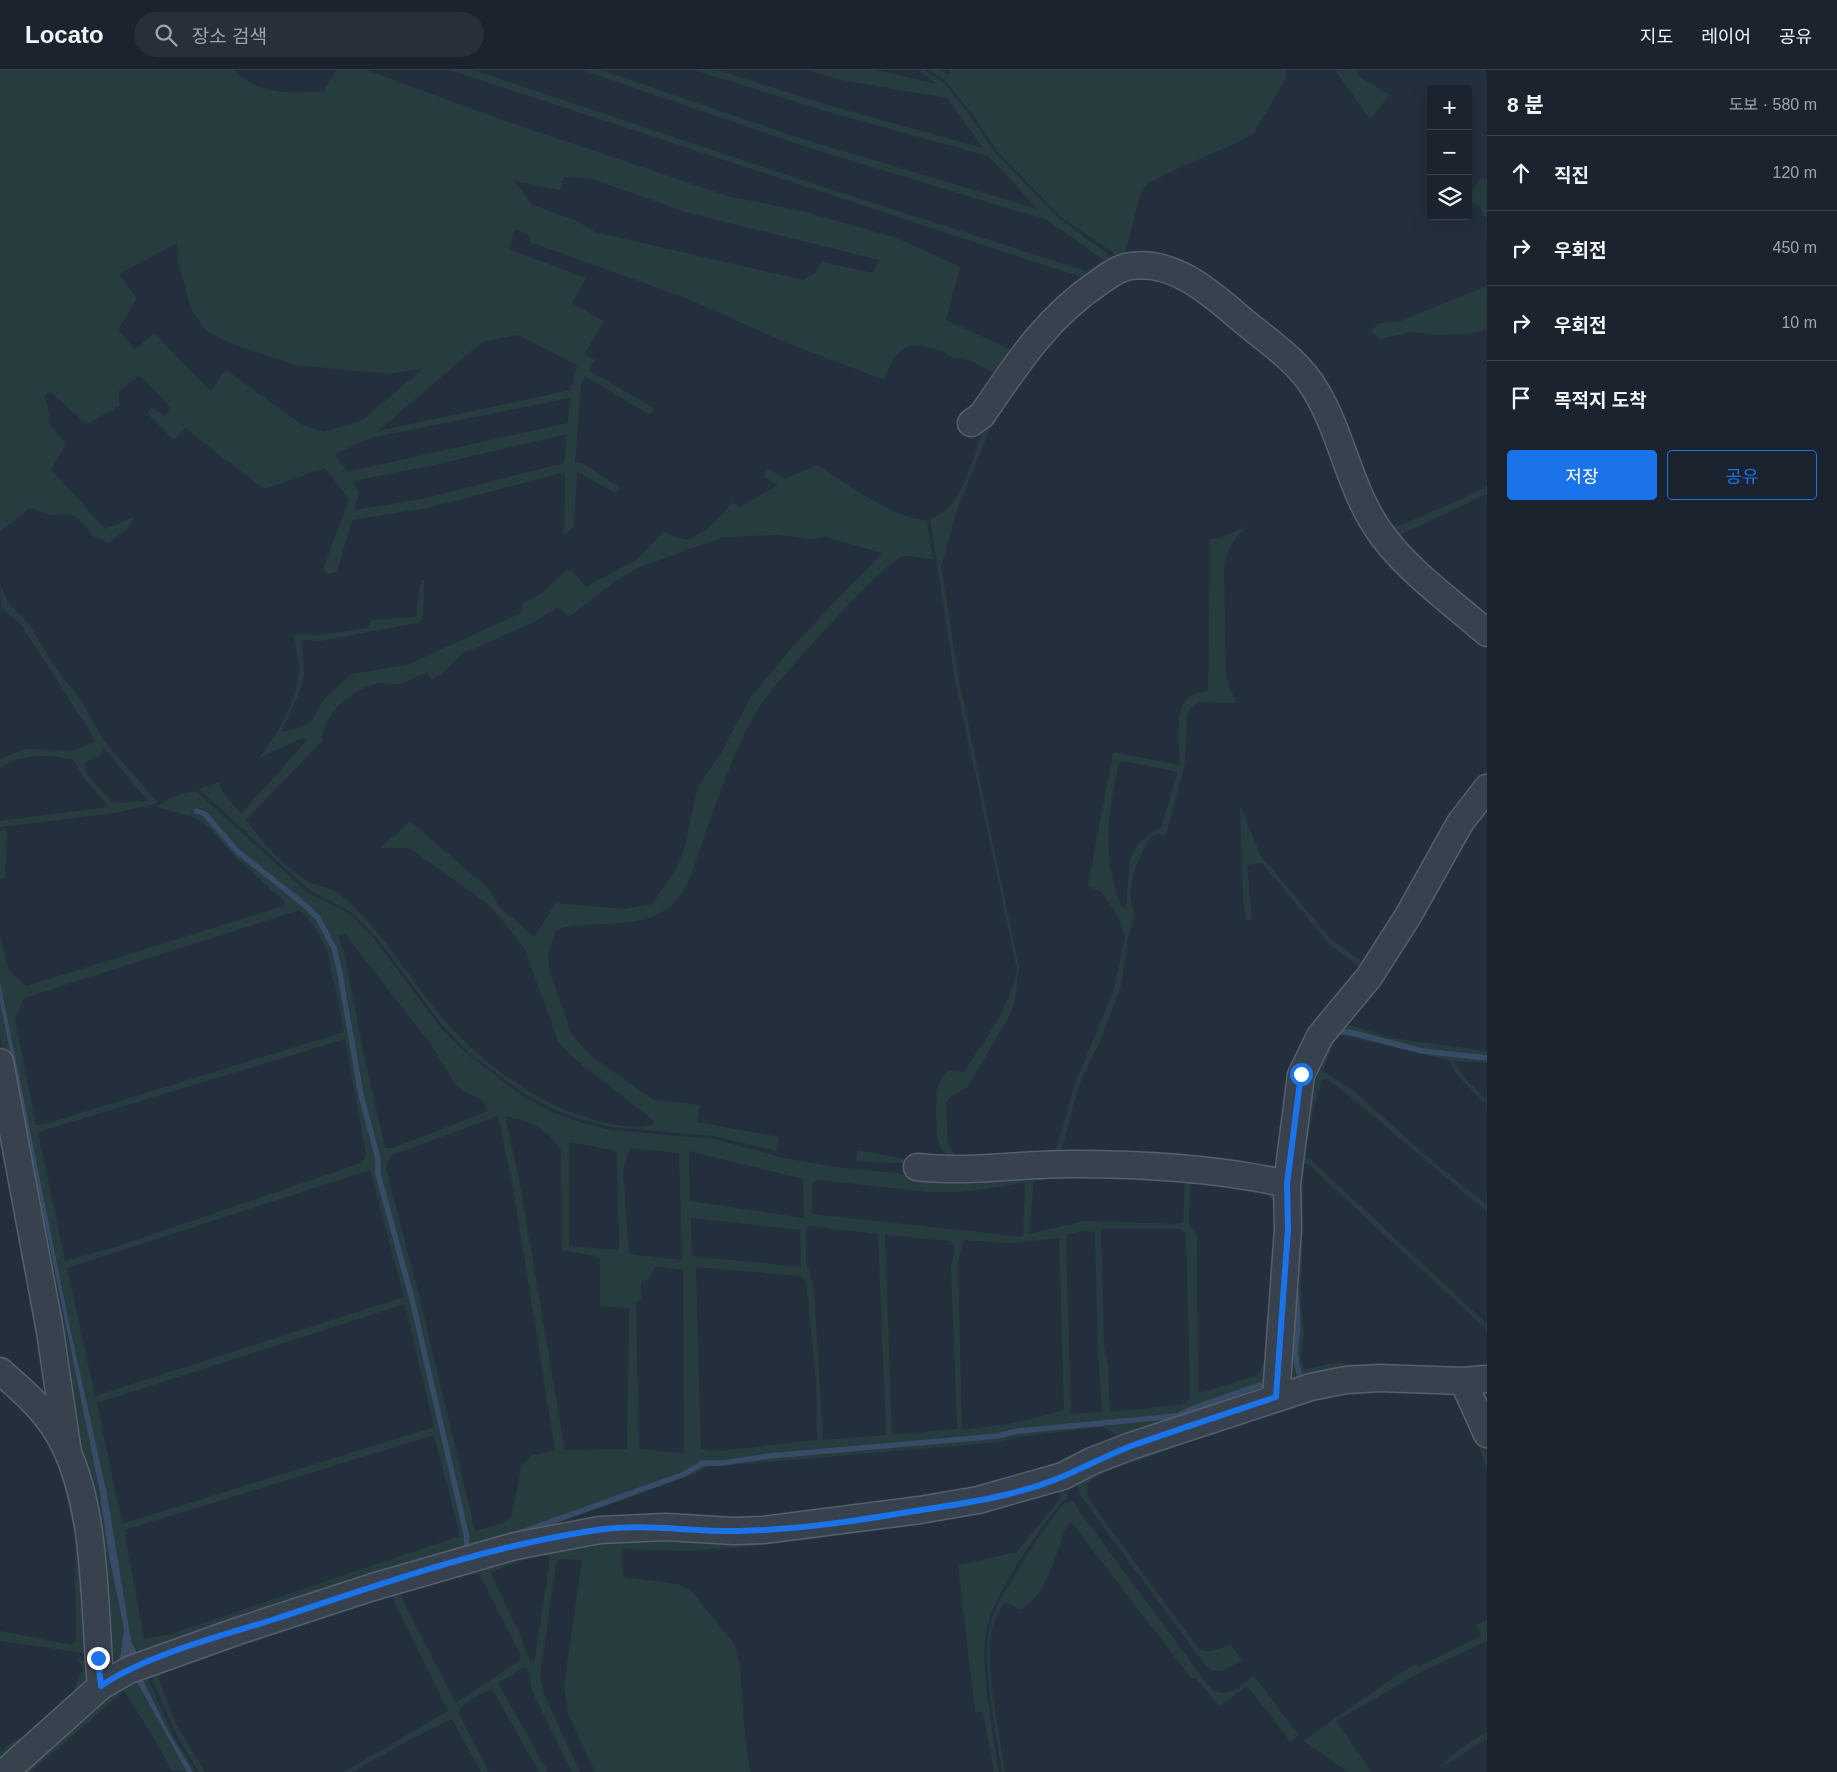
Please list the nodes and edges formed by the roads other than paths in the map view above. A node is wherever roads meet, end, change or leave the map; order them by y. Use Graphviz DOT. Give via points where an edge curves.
graph roads {
  1 [pos="971,424"];
  2 [pos="1487,633"];
  3 [pos="1487,788"];
  4 [pos="0,1062"];
  5 [pos="917,1167"];
  6 [pos="1287,1184"];
  7 [pos="0,1371"];
  8 [pos="1475,1380"];
  9 [pos="1276,1397"];
  10 [pos="1487,1434"];
  11 [pos="68,1453"];
  12 [pos="101,1686"];
  13 [pos="5,1772"];
  1 -- 2 [label="street" via="982,415 1040,332 1116,271 1132,266 1158,268 1187,278 1213,294 1308,378 1328,412 1360,495 1382,535 1410,565"];
  3 -- 6 [label="street" via="1460,823 1408,916 1369,977 1328,1024 1310,1054 1301,1074"];
  4 -- 11 [label="street" via="50,1331"];
  5 -- 6 [label="street" via="952,1170 1071,1164 1148,1166 1244,1174"];
  6 -- 9 [label="street" via="1288,1229"];
  7 -- 11 [label="street" via="43,1412"];
  8 -- 9 [label="street" via="1346,1380"];
  8 -- 10 [label="street"];
  9 -- 12 [label="street" via="1131,1446 1063,1476 978,1500 822,1524 734,1531 666,1527 600,1530 515,1546 373,1587 152,1660 115,1676"];
  11 -- 12 [label="street" via="89,1531"];
  12 -- 13 [label="street"];
}
